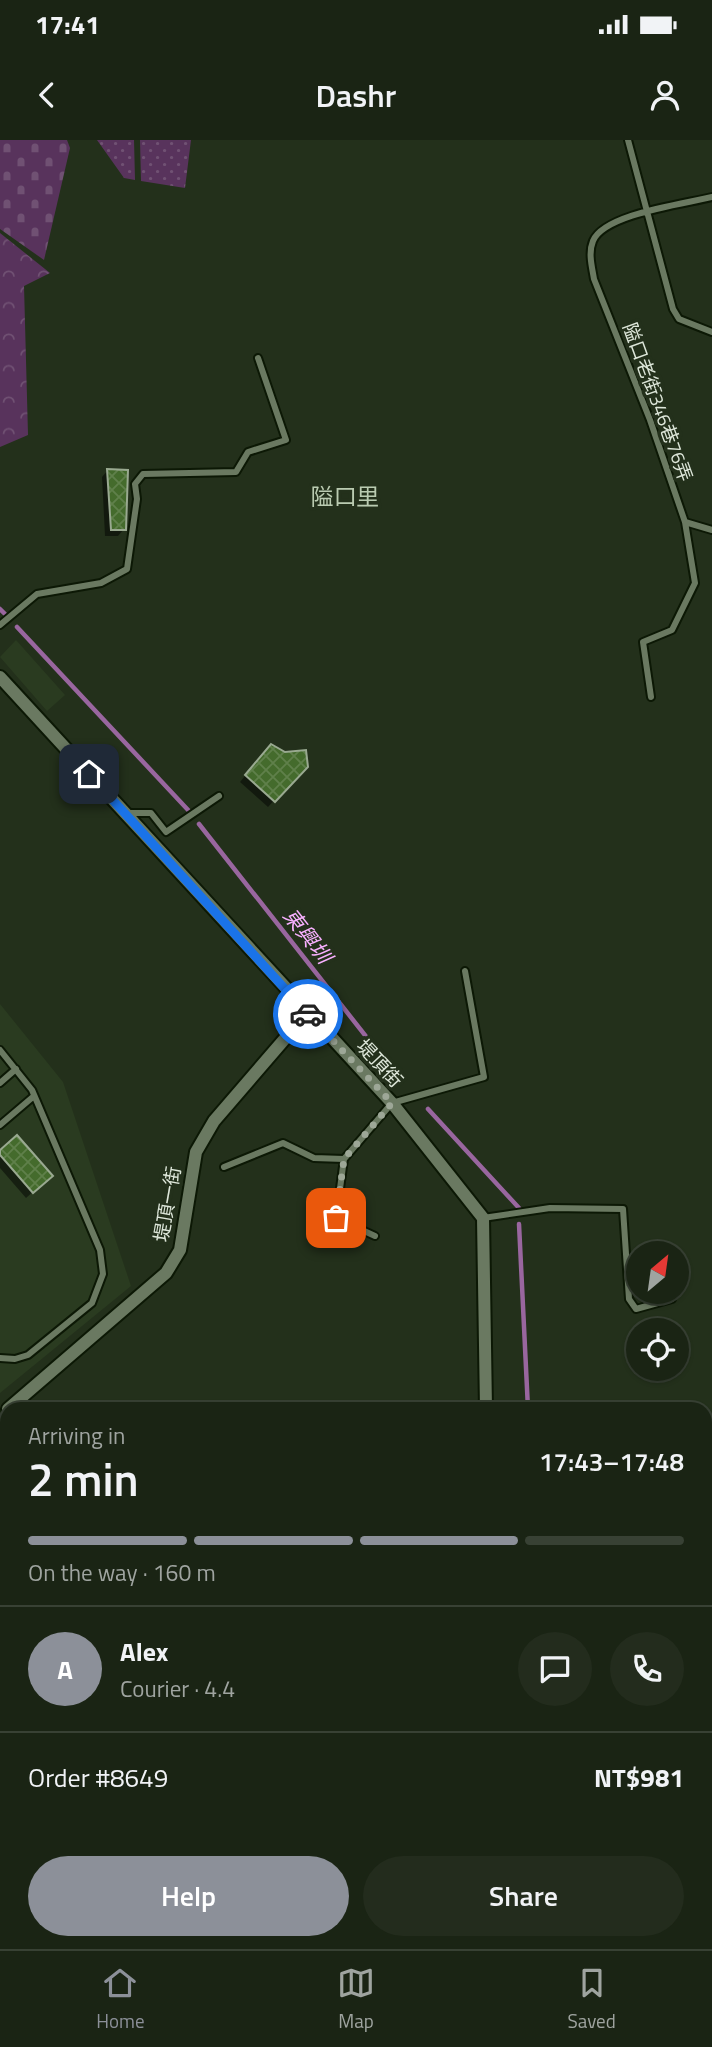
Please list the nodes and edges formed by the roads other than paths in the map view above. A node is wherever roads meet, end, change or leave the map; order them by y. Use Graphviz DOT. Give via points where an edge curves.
graph roads {
  1 [pos="628,140"];
  2 [pos="712,197"];
  3 [pos="648,213"];
  4 [pos="712,332"];
  5 [pos="258,358"];
  6 [pos="685,522"];
  7 [pos="712,530"];
  8 [pos="0,625"];
  9 [pos="0,677"];
  10 [pos="651,697"];
  11 [pos="219,796"];
  12 [pos="125,813"];
  13 [pos="465,971"];
  14 [pos="307,1013"];
  15 [pos="0,1050"];
  16 [pos="3,1060"];
  17 [pos="16,1069"];
  18 [pos="0,1083"];
  19 [pos="34,1096"];
  20 [pos="392,1103"];
  21 [pos="0,1125"];
  22 [pos="344,1159"];
  23 [pos="224,1167"];
  24 [pos="483,1218"];
  25 [pos="375,1236"];
  26 [pos="626,1254"];
  27 [pos="632,1304"];
  28 [pos="654,1304"];
  29 [pos="0,1357"];
  30 [pos="16,1402"];
  31 [pos="486,1402"];
  1 -- 3 [label="lane"];
  2 -- 3 [label="lane, 隘口老街346巷76弄"];
  3 -- 4 [label="lane" via="673,309 679,319"];
  3 -- 6 [label="lane, 隘口老街346巷76弄" via="604,226 593,240 590,254 594,279"];
  5 -- 8 [label="lane" via="286,440 248,452 236,472 144,474 135,484 127,569 101,583 37,594"];
  6 -- 7 [label="lane"];
  6 -- 10 [label="lane, 隘口老街346巷76弄" via="695,583 673,630 643,642"];
  9 -- 12 [label="street, 堤頂街"];
  11 -- 12 [label="lane" via="166,832 151,813"];
  12 -- 14 [label="street, 堤頂街"];
  13 -- 20 [label="lane" via="484,1077"];
  14 -- 20 [label="street, 堤頂街"];
  14 -- 30 [label="street, 堤頂一街" via="214,1121 196,1152 180,1250 166,1273"];
  15 -- 16 [label="lane"];
  16 -- 17 [label="lane"];
  17 -- 18 [label="lane"];
  17 -- 19 [label="lane"];
  19 -- 21 [label="lane"];
  19 -- 29 [label="lane" via="100,1250 103,1274 92,1303 42,1347 15,1359"];
  20 -- 22 [label="lane"];
  20 -- 24 [label="street, 堤頂街"];
  22 -- 23 [label="lane" via="314,1158 283,1143"];
  22 -- 25 [label="lane" via="336,1218"];
  24 -- 26 [label="lane" via="550,1208 623,1209"];
  24 -- 31 [label="street"];
  27 -- 28 [label="lane" via="636,1309"];
}
